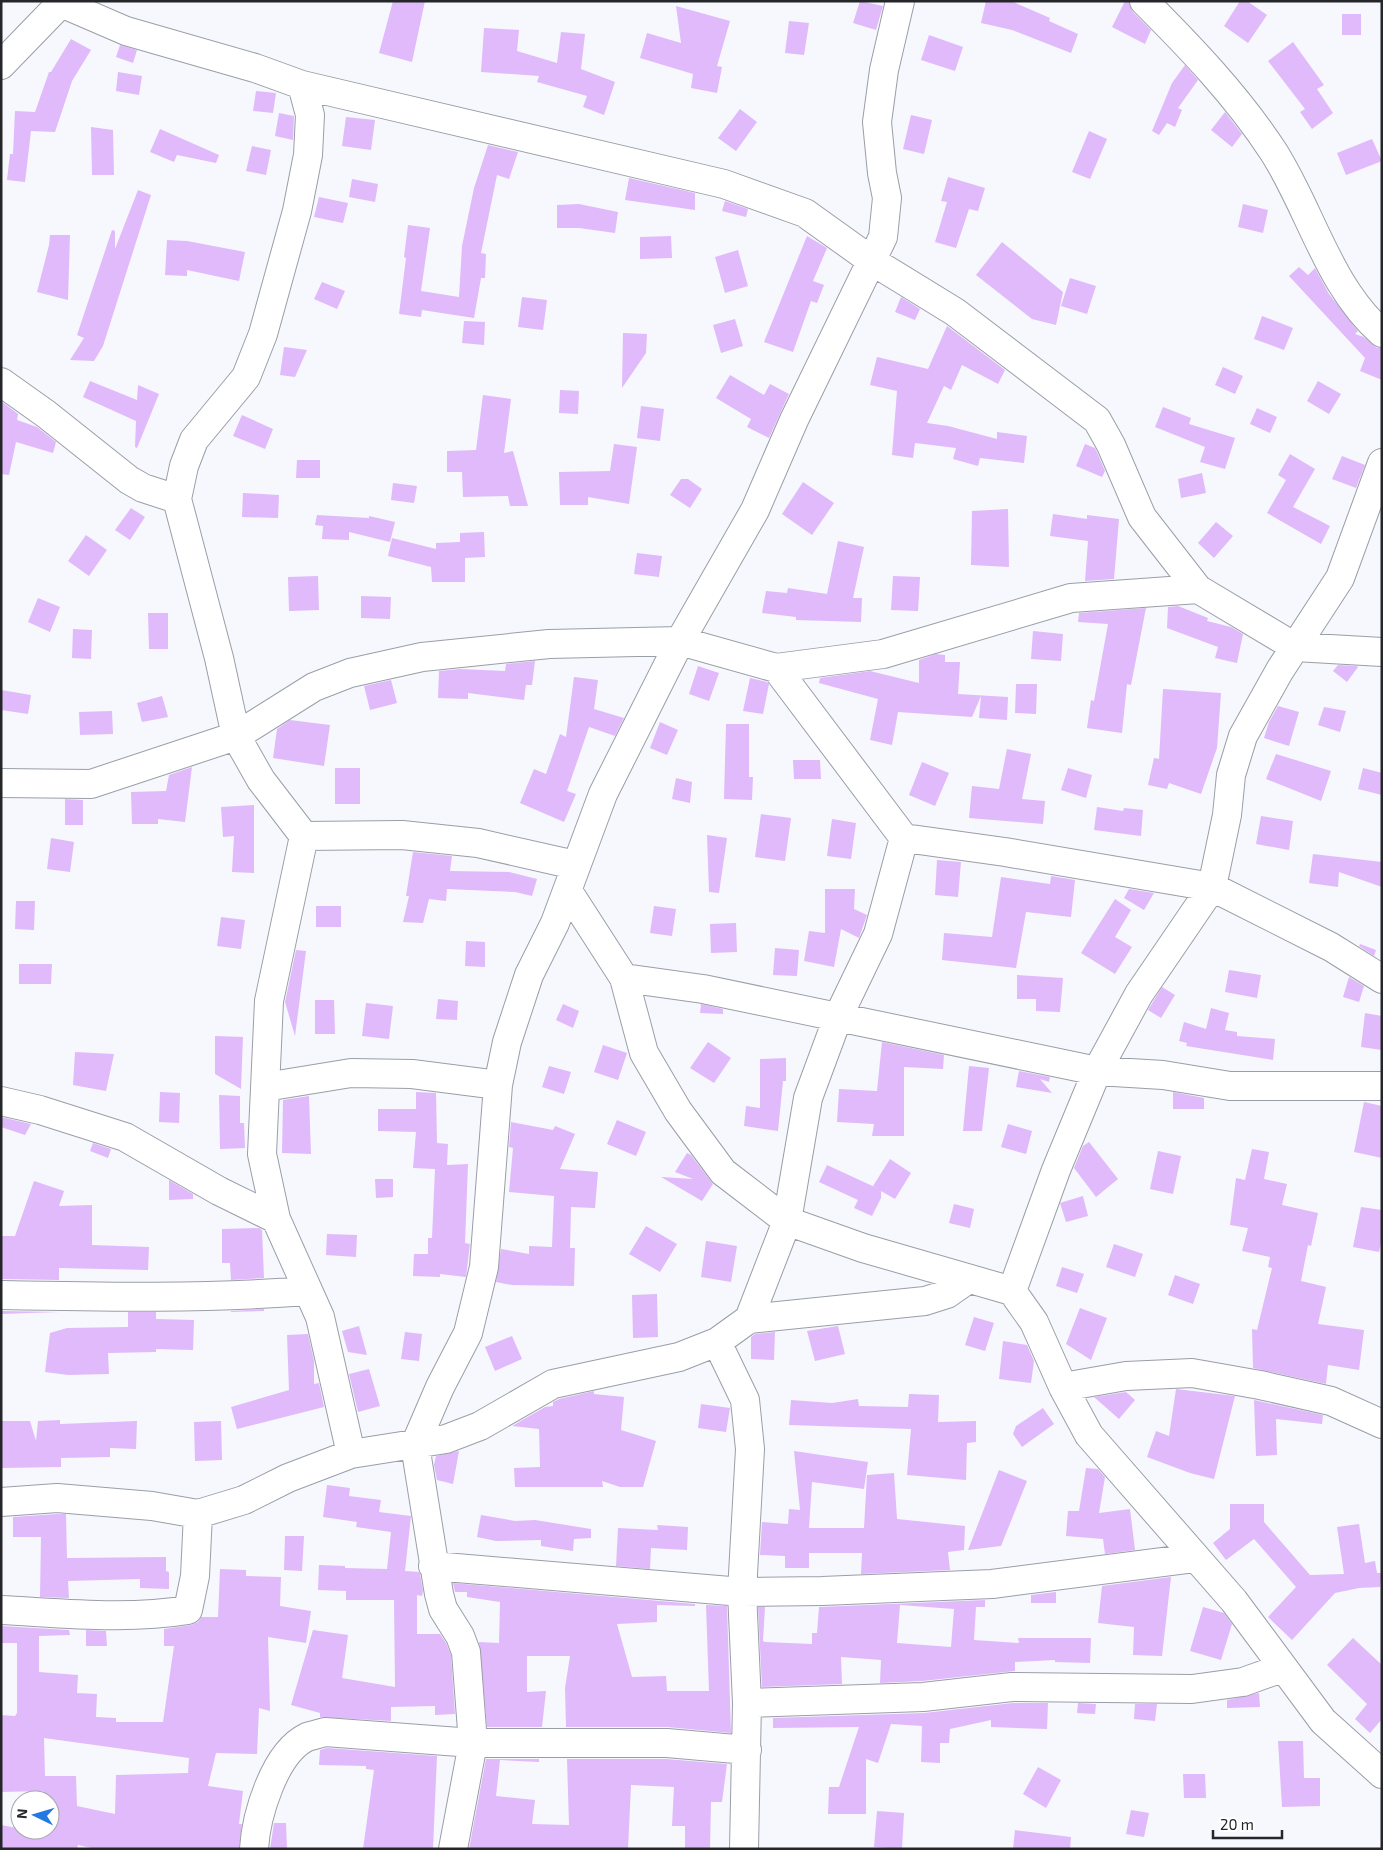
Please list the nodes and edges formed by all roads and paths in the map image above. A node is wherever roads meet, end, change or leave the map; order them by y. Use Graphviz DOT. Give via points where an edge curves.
graph roads {
  1 [pos="900,1"];
  2 [pos="1144,1"];
  3 [pos="62,2"];
  4 [pos="1,65"];
  5 [pos="302,85"];
  6 [pos="872,261"];
  7 [pos="1382,333"];
  8 [pos="1,382"];
  9 [pos="1382,463"];
  10 [pos="177,499"];
  11 [pos="1198,589"];
  12 [pos="680,641"];
  13 [pos="1295,647"];
  14 [pos="1382,652"];
  15 [pos="776,668"];
  16 [pos="236,736"];
  17 [pos="1,783"];
  18 [pos="304,836"];
  19 [pos="904,838"];
  20 [pos="575,865"];
  21 [pos="1212,887"];
  22 [pos="568,891"];
  23 [pos="624,978"];
  24 [pos="1382,979"];
  25 [pos="838,1017"];
  26 [pos="1097,1071"];
  27 [pos="498,1085"];
  28 [pos="1382,1086"];
  29 [pos="265,1087"];
  30 [pos="1,1101"];
  31 [pos="276,1219"];
  32 [pos="786,1221"];
  33 [pos="967,1280"];
  34 [pos="307,1291"];
  35 [pos="1012,1291"];
  36 [pos="1,1295"];
  37 [pos="749,1319"];
  38 [pos="718,1342"];
  39 [pos="1063,1386"];
  40 [pos="1382,1424"];
  41 [pos="415,1445"];
  42 [pos="351,1454"];
  43 [pos="1,1502"];
  44 [pos="198,1514"];
  45 [pos="1194,1558"];
  46 [pos="433,1566"];
  47 [pos="742,1592"];
  48 [pos="1,1610"];
  49 [pos="1282,1668"];
  50 [pos="747,1703"];
  51 [pos="473,1743"];
  52 [pos="747,1750"];
  53 [pos="1382,1774"];
  54 [pos="254,1849"];
  55 [pos="453,1849"];
  56 [pos="744,1849"];
  1 -- 6 [label="street" via="876,122 887,198 883,237"];
  2 -- 7 [label="street" via="1221,81 1273,151 1302,203 1329,263 1364,317"];
  3 -- 4 [label="street"];
  3 -- 5 [label="street" via="126,31"];
  5 -- 6 [label="street" via="724,184 805,213"];
  5 -- 10 [label="street" via="310,115 308,155 297,211 263,334 246,377 194,440"];
  6 -- 11 [label="street" via="955,312 1097,420 1142,516"];
  6 -- 12 [label="street" via="794,420 755,510"];
  8 -- 10 [label="street" via="129,480"];
  9 -- 13 [label="street" via="1340,578"];
  10 -- 16 [label="street" via="217,648"];
  11 -- 13 [label="street"];
  11 -- 15 [label="street" via="1071,598 883,654"];
  12 -- 15 [label="street"];
  12 -- 16 [label="street" via="549,644 413,659 350,673 314,687"];
  12 -- 20 [label="street" via="603,794"];
  13 -- 14 [label="street"];
  13 -- 21 [label="street" via="1243,736 1231,775 1228,815"];
  15 -- 19 [label="street"];
  16 -- 17 [label="street" via="91,784"];
  16 -- 18 [label="street" via="261,780"];
  18 -- 20 [label="street" via="412,836 478,844"];
  18 -- 29 [label="street" via="269,1000"];
  19 -- 21 [label="street"];
  19 -- 25 [label="street" via="878,934"];
  20 -- 22 [label="street"];
  21 -- 24 [label="street" via="1331,947"];
  21 -- 26 [label="street" via="1139,994"];
  22 -- 23 [label="street"];
  22 -- 27 [label="street" via="529,975 507,1042"];
  23 -- 25 [label="street" via="703,989"];
  23 -- 32 [label="street" via="644,1053 678,1111 723,1172"];
  25 -- 26 [label="street"];
  25 -- 32 [label="street" via="808,1098"];
  26 -- 28 [label="street" via="1163,1075 1230,1086"];
  26 -- 35 [label="street" via="1056,1170"];
  27 -- 29 [label="street" via="412,1074 351,1073"];
  27 -- 41 [label="street" via="484,1267 468,1333"];
  29 -- 31 [label="street" via="262,1154"];
  30 -- 31 [label="street" via="125,1136 219,1191"];
  31 -- 34 [label="street"];
  32 -- 33 [label="street"];
  32 -- 37 [label="street"];
  33 -- 35 [label="street"];
  33 -- 37 [label="street" via="947,1294 925,1301"];
  34 -- 36 [label="street" via="162,1298"];
  34 -- 42 [label="street" via="320,1317"];
  35 -- 39 [label="street" via="1034,1322"];
  37 -- 38 [label="street"];
  38 -- 41 [label="street" via="679,1357 553,1384 480,1426 446,1439"];
  38 -- 47 [label="street" via="745,1400 750,1449"];
  39 -- 40 [label="street" via="1126,1376 1192,1373 1332,1402"];
  39 -- 45 [label="street" via="1089,1435"];
  41 -- 42 [label="street"];
  41 -- 46 [label="street"];
  42 -- 44 [label="street" via="288,1478 244,1500"];
  43 -- 44 [label="street" via="57,1498 152,1506"];
  44 -- 48 [label="street" via="195,1576 188,1610 119,1614"];
  45 -- 47 [label="street" via="992,1584"];
  45 -- 49 [label="street" via="1234,1601"];
  46 -- 47 [label="street"];
  46 -- 51 [label="street" via="443,1608 466,1652"];
  47 -- 50 [label="street"];
  49 -- 50 [label="street" via="1243,1682 1192,1689 1012,1687 923,1697"];
  49 -- 53 [label="street" via="1323,1721"];
  50 -- 52 [label="street"];
  51 -- 52 [label="street" via="667,1743"];
  51 -- 54 [label="street" via="325,1732 306,1738 285,1757 263,1798"];
  51 -- 55 [label="street"];
  52 -- 56 [label="street"];
}
